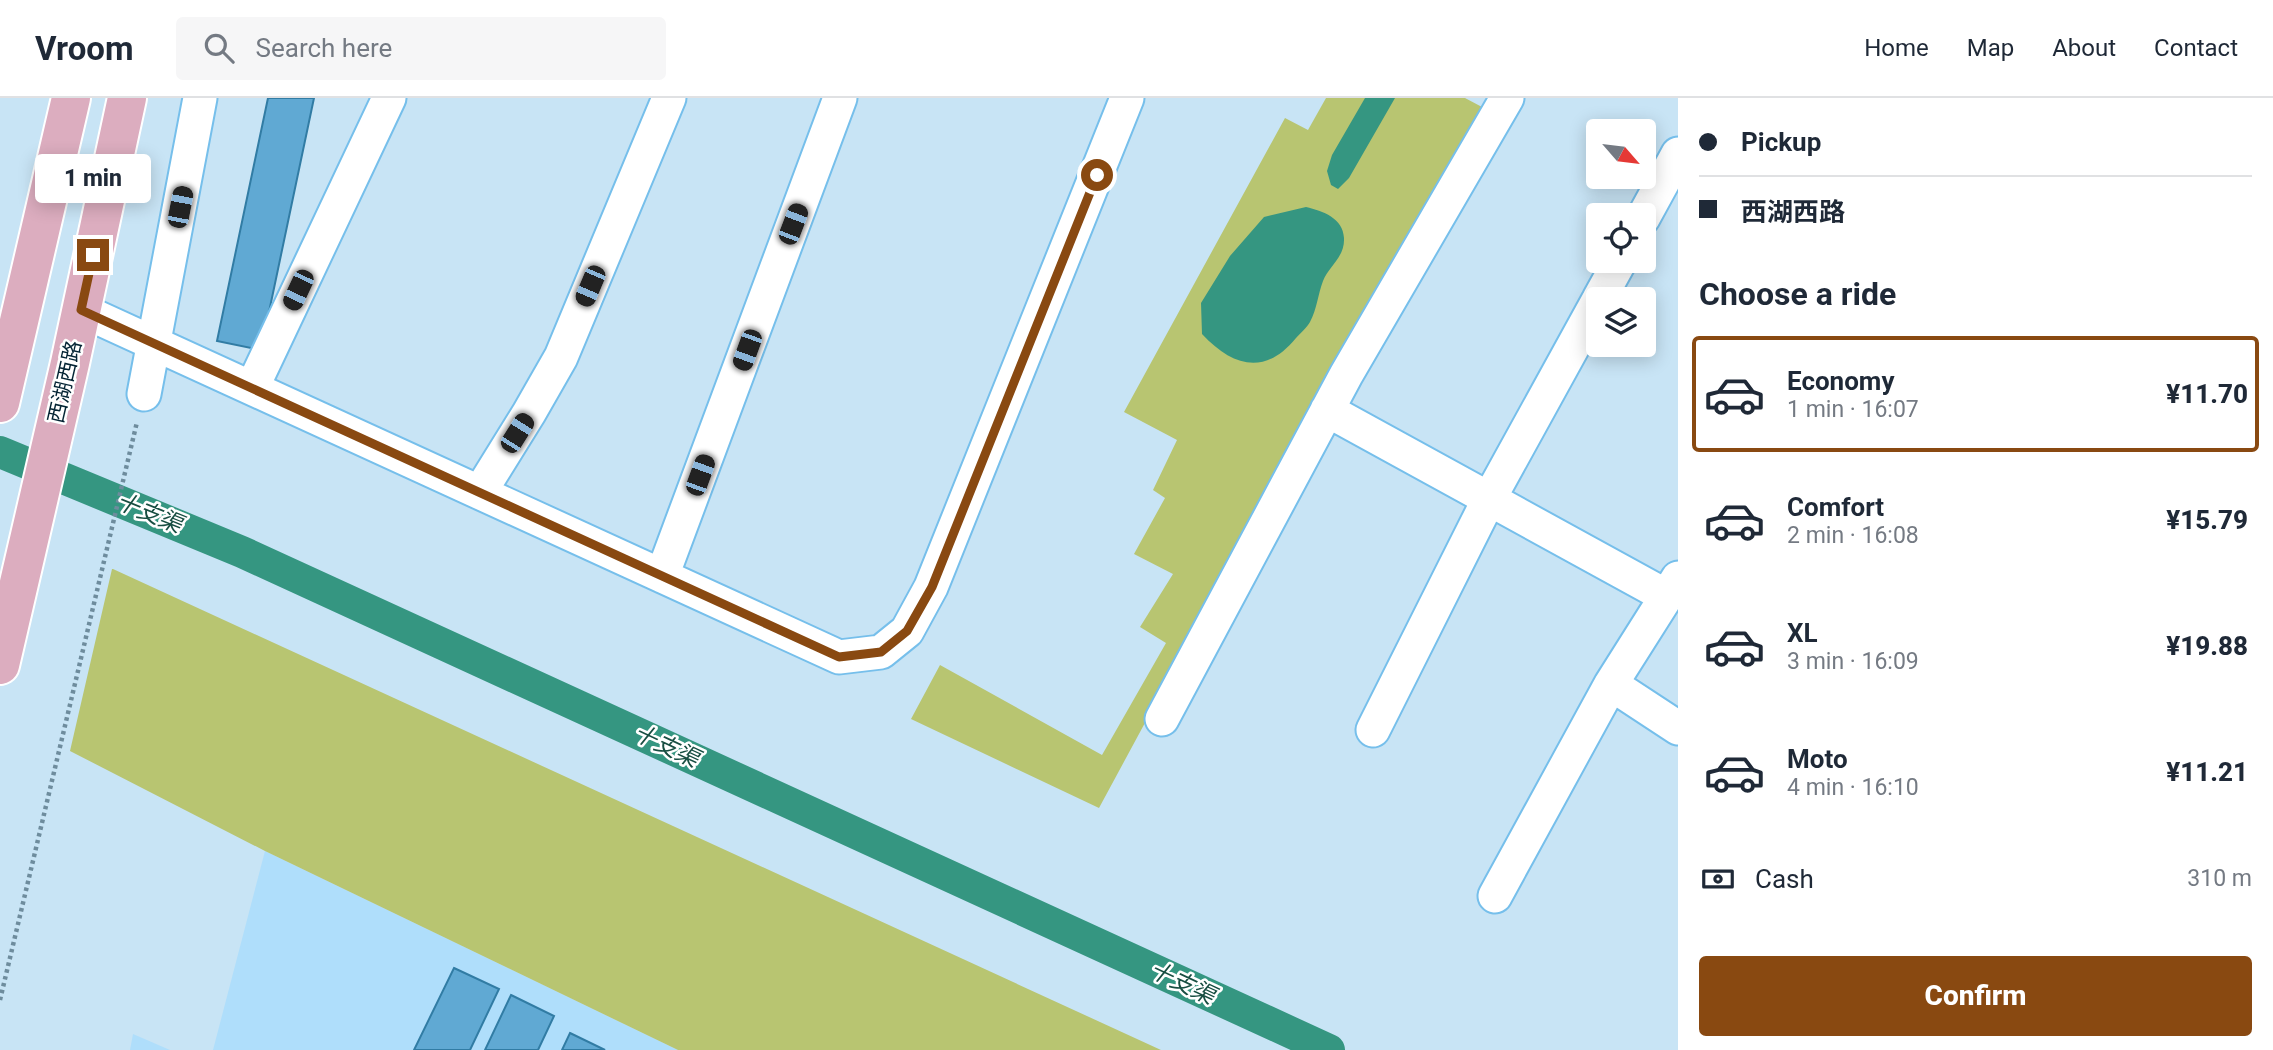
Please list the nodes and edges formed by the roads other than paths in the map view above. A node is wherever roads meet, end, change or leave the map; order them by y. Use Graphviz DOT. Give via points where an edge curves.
graph roads {
  1 [pos="71,98"];
  2 [pos="127,98"];
  3 [pos="200,98"];
  4 [pos="388,98"];
  5 [pos="669,98"];
  6 [pos="840,98"];
  7 [pos="1128,98"];
  8 [pos="1507,98"];
  9 [pos="1678,155"];
  10 [pos="1651,203"];
  11 [pos="81,310"];
  12 [pos="1586,322"];
  13 [pos="155,343"];
  14 [pos="252,388"];
  15 [pos="144,394"];
  16 [pos="0,403"];
  17 [pos="1327,410"];
  18 [pos="480,492"];
  19 [pos="1489,499"];
  20 [pos="662,576"];
  21 [pos="1672,587"];
  22 [pos="0,665"];
  23 [pos="1611,684"];
  24 [pos="1163,719"];
  25 [pos="1678,729"];
  26 [pos="1373,730"];
  27 [pos="1495,896"];
  1 -- 16 [label="main road"];
  2 -- 11 [label="main road, 西湖西路"];
  3 -- 13 [label="street"];
  4 -- 14 [label="street"];
  5 -- 18 [label="street" via="561,357"];
  6 -- 20 [label="street"];
  7 -- 20 [label="street" via="932,587 907,631 881,652 839,657"];
  8 -- 17 [label="street"];
  9 -- 10 [label="street"];
  11 -- 13 [label="street"];
  11 -- 22 [label="main road, 西湖西路"];
  12 -- 19 [label="street"];
  13 -- 14 [label="street"];
  13 -- 15 [label="street"];
  14 -- 18 [label="street"];
  17 -- 19 [label="street"];
  17 -- 24 [label="street"];
  18 -- 20 [label="street"];
  19 -- 21 [label="street"];
  19 -- 26 [label="street"];
  21 -- 23 [label="street"];
  23 -- 25 [label="street"];
  23 -- 27 [label="street"];
}
